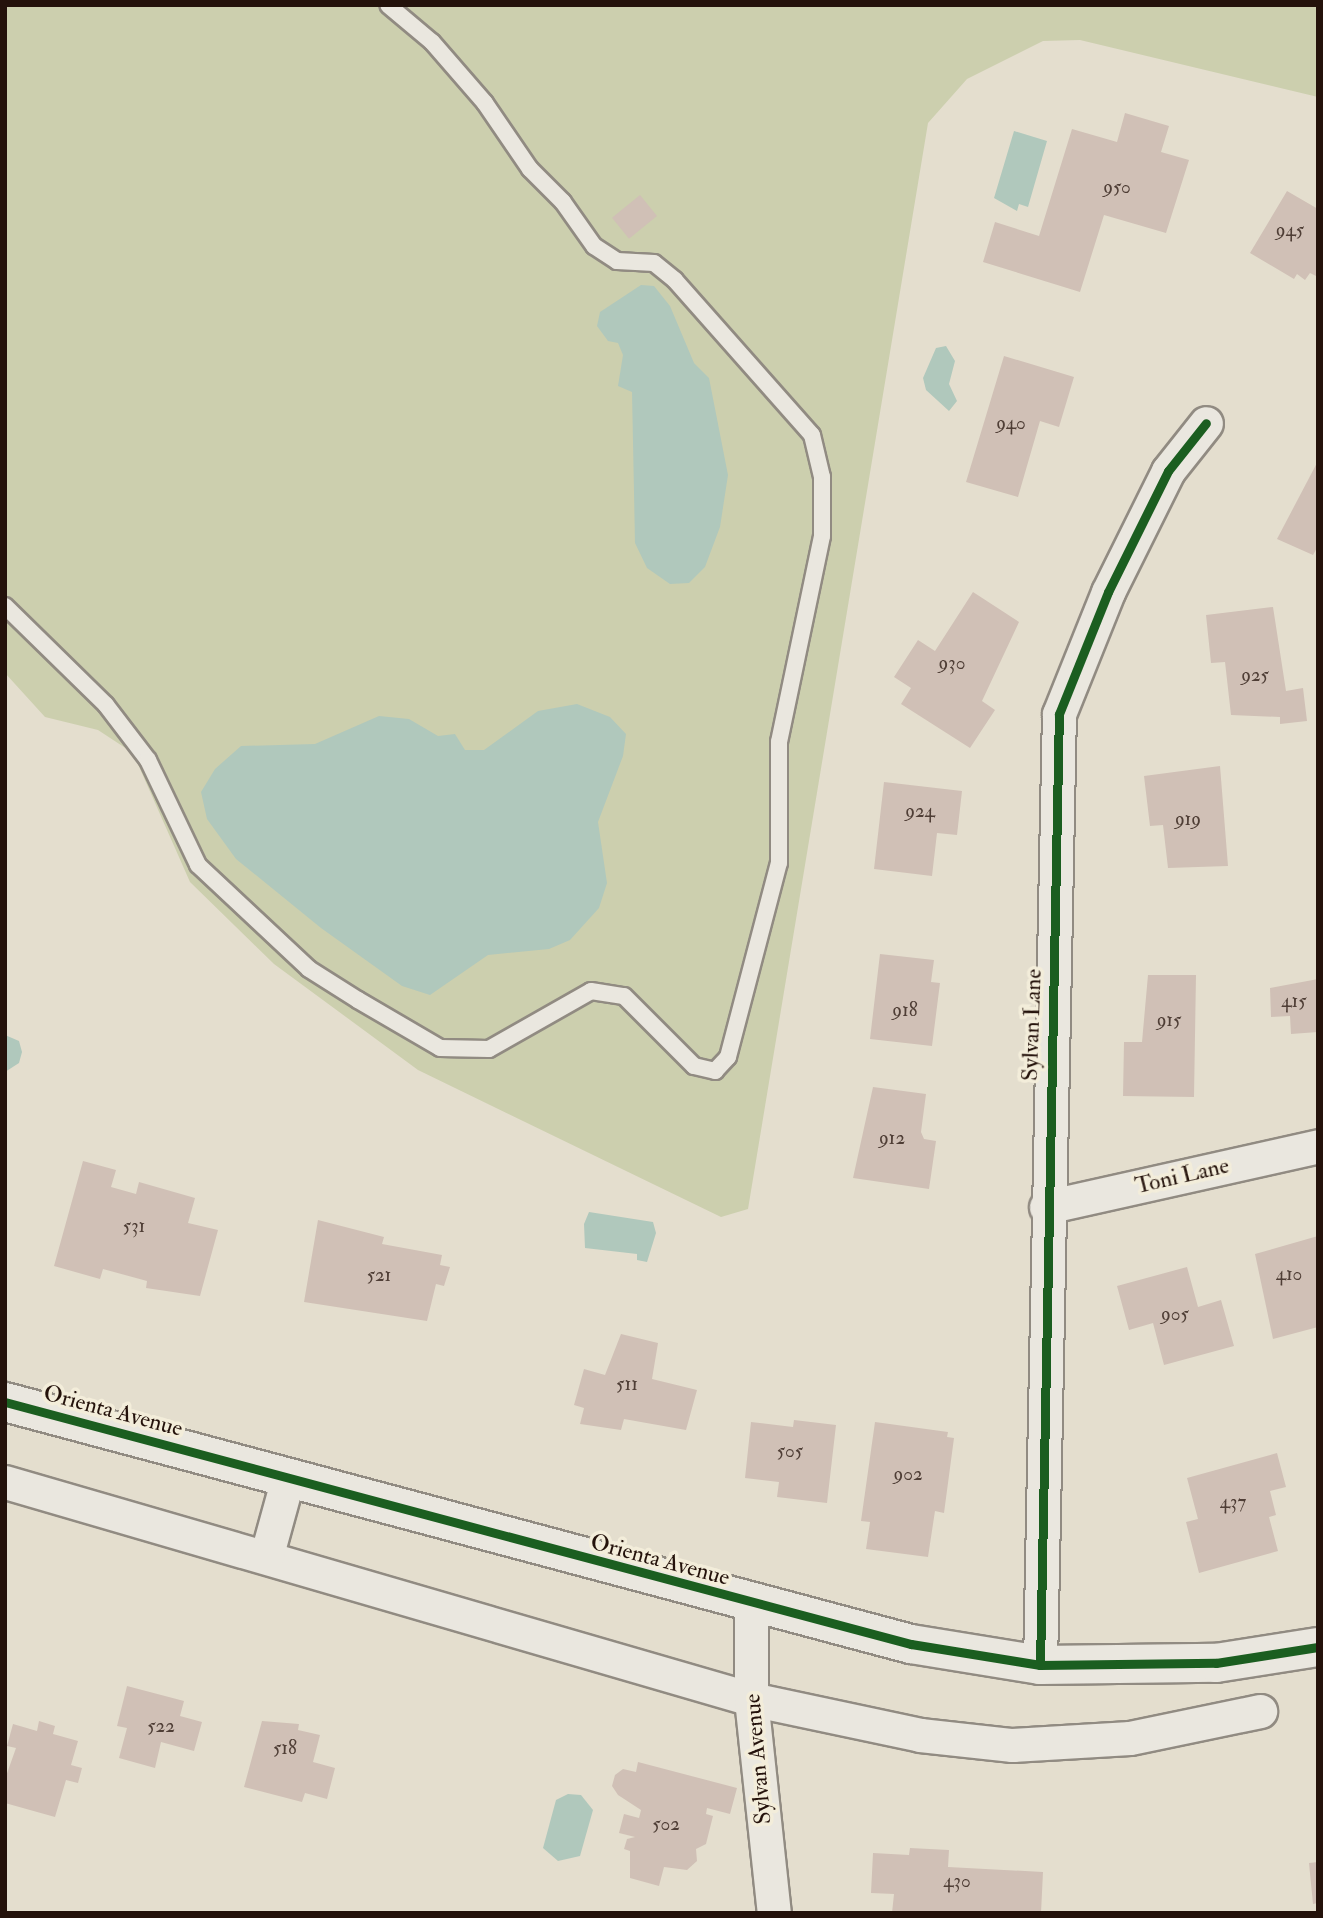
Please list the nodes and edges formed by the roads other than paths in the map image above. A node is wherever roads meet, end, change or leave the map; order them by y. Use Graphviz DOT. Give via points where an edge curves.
graph roads {
  1 [pos="388,5"];
  2 [pos="1206,423"];
  3 [pos="5,606"];
  4 [pos="1318,1146"];
  5 [pos="1046,1207"];
  6 [pos="5,1402"];
  7 [pos="288,1478"];
  8 [pos="5,1482"];
  9 [pos="267,1554"];
  10 [pos="751,1605"];
  11 [pos="1318,1647"];
  12 [pos="1040,1665"];
  13 [pos="751,1699"];
  14 [pos="1260,1711"];
  15 [pos="774,1913"];
  1 -- 3 [label="lane" via="432,42 476,93 594,246 617,261 654,263 675,280 812,435 822,477 822,536 779,742 779,863 728,1057 715,1071 694,1066 624,996 591,991 489,1049 440,1048 358,1000 309,969 198,865 148,760 106,705"];
  2 -- 5 [label="street, Sylvan Lane" via="1168,471 1108,592 1059,714"];
  4 -- 5 [label="street, Toni Lane"];
  5 -- 12 [label="street, Sylvan Lane"];
  6 -- 7 [label="street, Orienta Avenue"];
  7 -- 9 [label="street"];
  7 -- 10 [label="street, Orienta Avenue"];
  8 -- 9 [label="street"];
  9 -- 13 [label="street"];
  10 -- 12 [label="street, Orienta Avenue" via="911,1644"];
  10 -- 13 [label="street, Sylvan Avenue"];
  11 -- 12 [label="street, Orienta Avenue" via="1216,1662"];
  13 -- 14 [label="street" via="920,1735 1012,1745 1130,1738"];
  13 -- 15 [label="street, Sylvan Avenue"];
}
